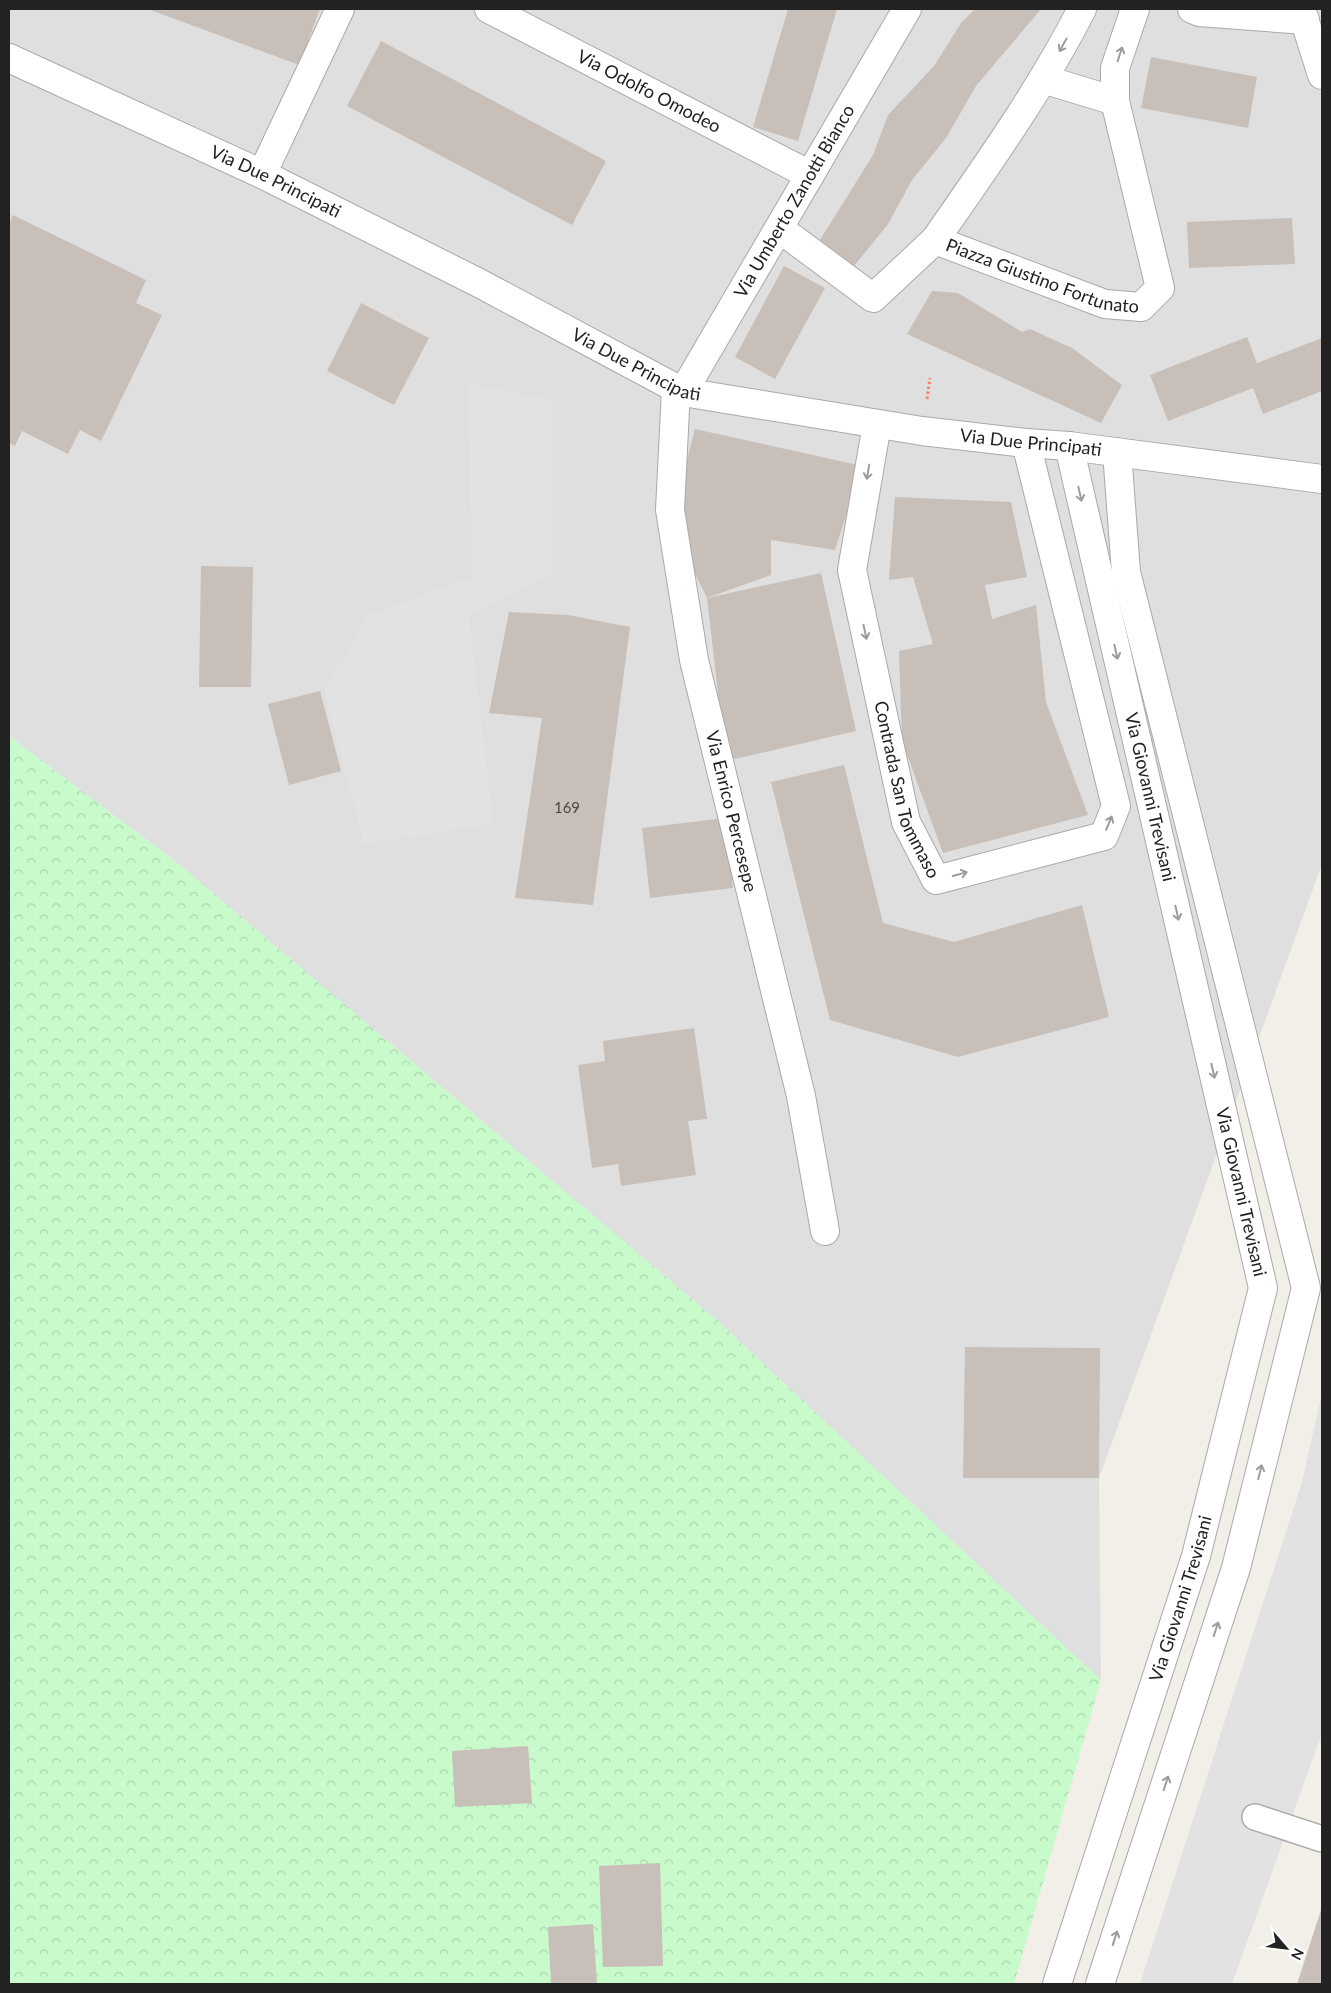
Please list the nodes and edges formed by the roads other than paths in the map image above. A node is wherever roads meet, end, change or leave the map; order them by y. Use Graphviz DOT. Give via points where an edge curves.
graph roads {
  1 [pos="340,9"];
  2 [pos="907,9"];
  3 [pos="1082,9"];
  4 [pos="1135,9"];
  5 [pos="1192,9"];
  6 [pos="496,10"];
  7 [pos="1303,14"];
  8 [pos="9,58"];
  9 [pos="1322,75"];
  10 [pos="1042,80"];
  11 [pos="1115,101"];
  12 [pos="262,174"];
  13 [pos="810,175"];
  14 [pos="780,229"];
  15 [pos="935,240"];
  16 [pos="680,390"];
  17 [pos="876,424"];
  18 [pos="1026,443"];
  19 [pos="1069,446"];
  20 [pos="1116,452"];
  21 [pos="1322,479"];
  22 [pos="825,1230"];
  23 [pos="1254,1817"];
  24 [pos="1322,1839"];
  25 [pos="1057,1984"];
  26 [pos="1100,1984"];
  1 -- 12 [label="street"];
  2 -- 13 [label="street, Via Umberto Zanotti Bianco"];
  3 -- 10 [label="street, Piazza Giustino Fortunato, one-way"];
  11 -- 4 [label="street, Piazza Giustino Fortunato, one-way" via="1115,68"];
  5 -- 7 [label="street" via="1199,12"];
  6 -- 13 [label="street, Via Odolfo Omodeo"];
  7 -- 9 [label="street"];
  8 -- 12 [label="street, Via Due Principati"];
  10 -- 11 [label="street"];
  10 -- 15 [label="street, Piazza Giustino Fortunato" via="1008,136"];
  11 -- 15 [label="street, Piazza Giustino Fortunato" via="1160,288 1141,307 1105,304"];
  12 -- 16 [label="street, Via Due Principati" via="489,288"];
  13 -- 14 [label="street, Via Umberto Zanotti Bianco"];
  14 -- 15 [label="street, Piazza Giustino Fortunato" via="873,298"];
  14 -- 16 [label="street, Via Umberto Zanotti Bianco"];
  16 -- 17 [label="street, Via Due Principati"];
  16 -- 22 [label="street, Via Enrico Percesepe" via="673,419 670,510 694,660 801,1096"];
  17 -- 18 [label="street, Via Due Principati"];
  17 -- 18 [label="street, Contrada San Tommaso, one-way" via="852,570 906,822 936,880 1104,836 1116,806"];
  18 -- 19 [label="street, Via Due Principati"];
  19 -- 20 [label="street, Via Due Principati"];
  19 -- 25 [label="street, Via Giovanni Trevisani, one-way" via="1263,1288 1196,1556"];
  20 -- 21 [label="street, Via Due Principati"];
  26 -- 20 [label="street, Via Giovanni Trevisani, one-way" via="1236,1568 1306,1288 1126,572"];
  23 -- 24 [label="street"];
}
